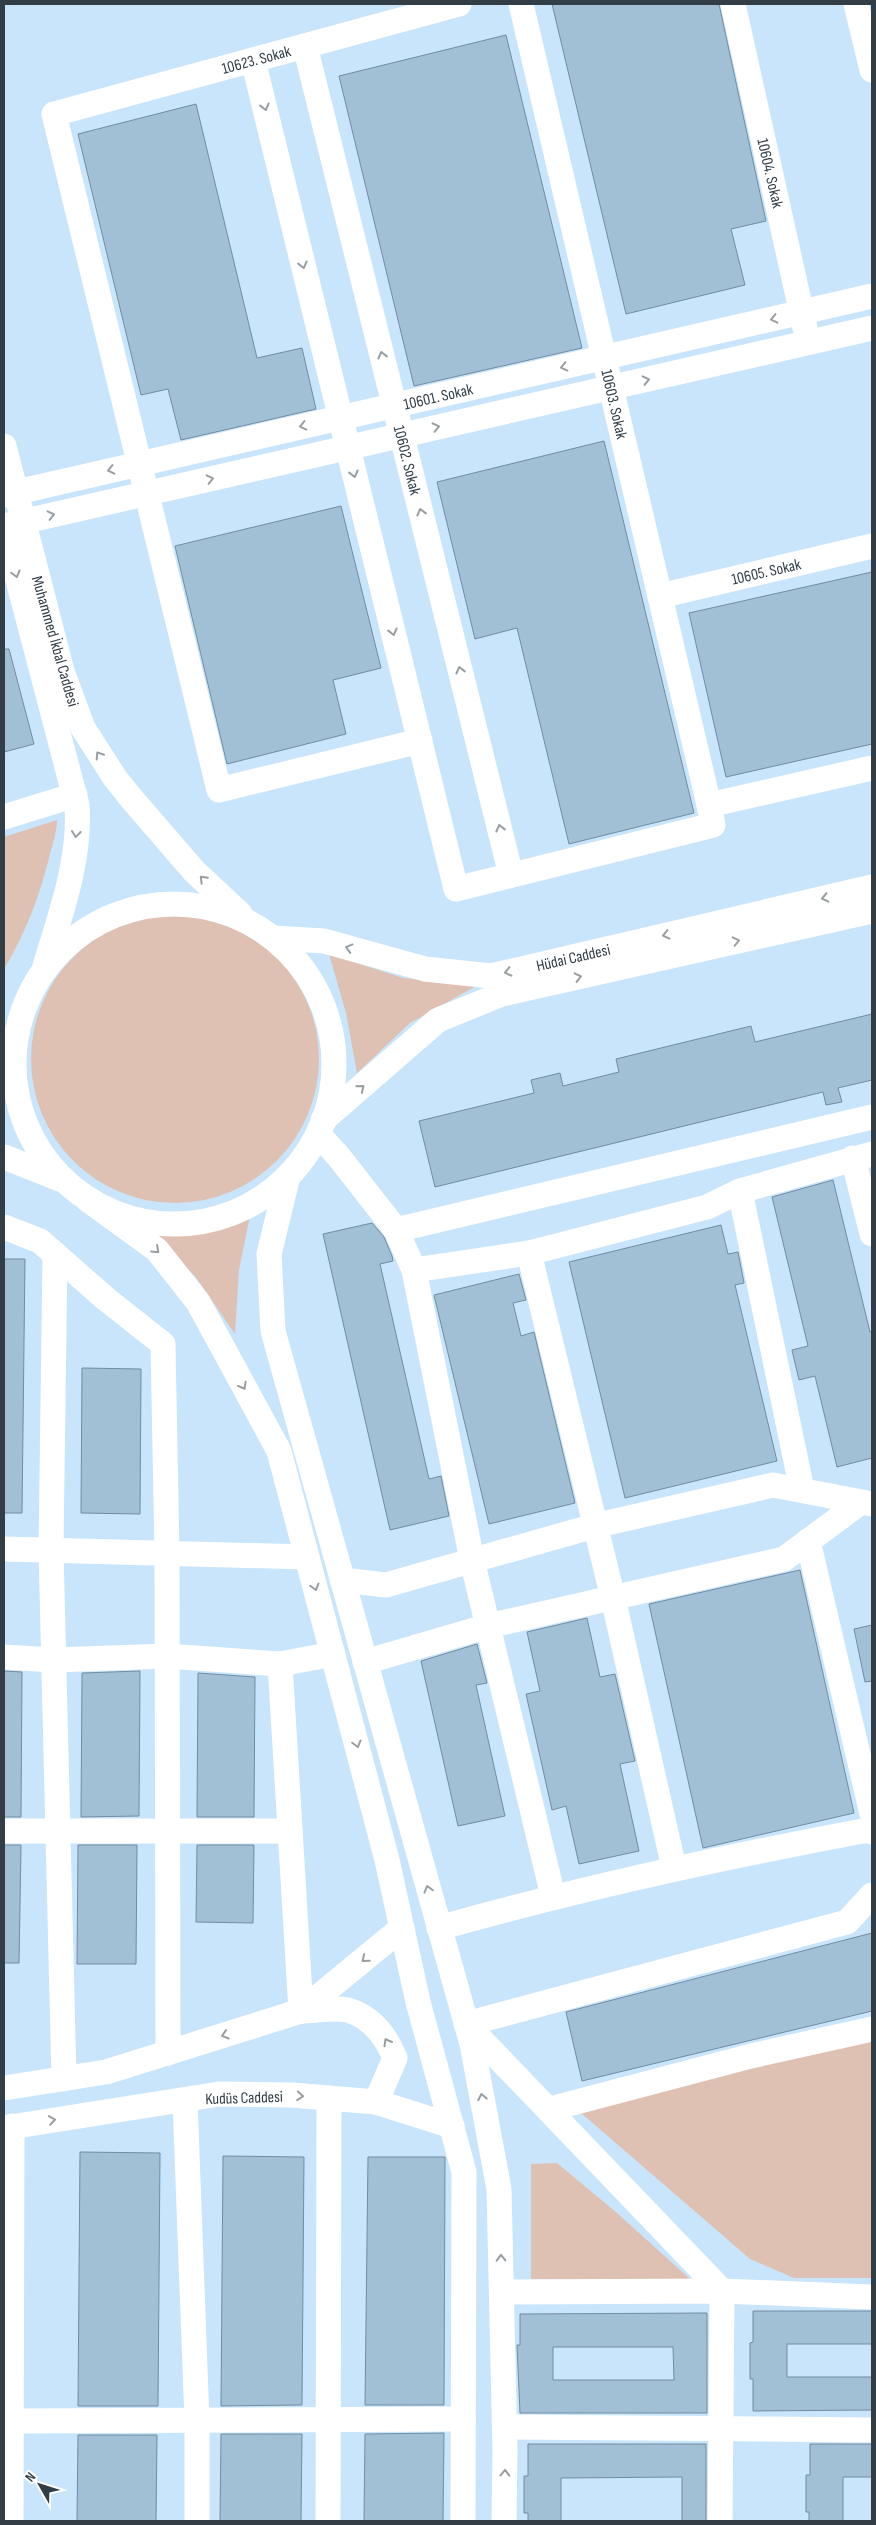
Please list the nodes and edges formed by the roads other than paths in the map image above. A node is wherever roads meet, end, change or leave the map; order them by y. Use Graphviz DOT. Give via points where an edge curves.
graph roads {
  1 [pos="458,4"];
  2 [pos="520,4"];
  3 [pos="733,4"];
  4 [pos="856,4"];
  5 [pos="305,46"];
  6 [pos="254,60"];
  7 [pos="872,70"];
  8 [pos="872,296"];
  9 [pos="802,313"];
  10 [pos="872,328"];
  11 [pos="808,343"];
  12 [pos="604,358"];
  13 [pos="611,388"];
  14 [pos="395,406"];
  15 [pos="341,418"];
  16 [pos="402,435"];
  17 [pos="4,446"];
  18 [pos="348,447"];
  19 [pos="140,464"];
  20 [pos="147,493"];
  21 [pos="10,494"];
  22 [pos="10,524"];
  23 [pos="872,546"];
  24 [pos="660,596"];
  25 [pos="420,741"];
  26 [pos="872,768"];
  27 [pos="75,795"];
  28 [pos="709,805"];
  29 [pos="4,817"];
  30 [pos="511,875"];
  31 [pos="872,888"];
  32 [pos="872,911"];
  33 [pos="252,924"];
  34 [pos="273,938"];
  35 [pos="39,978"];
  36 [pos="4,1014"];
  37 [pos="872,1117"];
  38 [pos="321,1127"];
  39 [pos="863,1156"];
  40 [pos="4,1157"];
  41 [pos="288,1176"];
  42 [pos="63,1180"];
  43 [pos="740,1191"];
  44 [pos="88,1200"];
  45 [pos="4,1227"];
  46 [pos="396,1230"];
  47 [pos="872,1234"];
  48 [pos="529,1253"];
  49 [pos="55,1254"];
  50 [pos="414,1270"];
  51 [pos="802,1490"];
  52 [pos="867,1503"];
  53 [pos="594,1526"];
  54 [pos="808,1541"];
  55 [pos="4,1549"];
  56 [pos="51,1550"];
  57 [pos="167,1553"];
  58 [pos="307,1557"];
  59 [pos="472,1560"];
  60 [pos="342,1580"];
  61 [pos="612,1598"];
  62 [pos="488,1626"];
  63 [pos="333,1654"];
  64 [pos="167,1656"];
  65 [pos="4,1657"];
  66 [pos="54,1660"];
  67 [pos="365,1662"];
  68 [pos="280,1664"];
  69 [pos="872,1814"];
  70 [pos="4,1831"];
  71 [pos="58,1831"];
  72 [pos="168,1831"];
  73 [pos="290,1831"];
  74 [pos="872,1832"];
  75 [pos="674,1868"];
  76 [pos="872,1895"];
  77 [pos="552,1896"];
  78 [pos="402,1928"];
  79 [pos="440,1928"];
  80 [pos="301,2011"];
  81 [pos="466,2024"];
  82 [pos="872,2029"];
  83 [pos="168,2053"];
  84 [pos="64,2079"];
  85 [pos="4,2088"];
  86 [pos="329,2098"];
  87 [pos="185,2100"];
  88 [pos="376,2102"];
  89 [pos="550,2109"];
  90 [pos="452,2126"];
  91 [pos="8,2127"];
  92 [pos="8,2278"];
  93 [pos="722,2291"];
  94 [pos="502,2292"];
  95 [pos="872,2297"];
  96 [pos="463,2419"];
  97 [pos="11,2421"];
  98 [pos="197,2421"];
  99 [pos="328,2421"];
  100 [pos="505,2427"];
  101 [pos="721,2429"];
  102 [pos="872,2430"];
  103 [pos="11,2521"];
  104 [pos="197,2521"];
  105 [pos="328,2521"];
  106 [pos="463,2521"];
  107 [pos="504,2521"];
  108 [pos="720,2521"];
  1 -- 5 [label="street, 10623. Sokak"];
  2 -- 12 [label="street, 10603. Sokak"];
  3 -- 9 [label="street, 10604. Sokak"];
  4 -- 7 [label="street"];
  5 -- 6 [label="street, 10623. Sokak"];
  14 -- 5 [label="street, 10602. Sokak, one-way"];
  6 -- 15 [label="street, one-way"];
  6 -- 19 [label="street, 10623. Sokak" via="54,114"];
  8 -- 9 [label="street, 10601. Sokak"];
  9 -- 11 [label="street, 10604. Sokak"];
  9 -- 12 [label="street, 10601. Sokak, one-way"];
  10 -- 11 [label="street, 10601. Sokak"];
  13 -- 11 [label="street, 10601. Sokak, one-way"];
  12 -- 13 [label="street, 10603. Sokak"];
  12 -- 14 [label="street, 10601. Sokak, one-way"];
  16 -- 13 [label="street, 10601. Sokak, one-way"];
  13 -- 24 [label="street, 10603. Sokak"];
  14 -- 15 [label="street, 10601. Sokak"];
  14 -- 16 [label="street, 10602. Sokak"];
  15 -- 18 [label="street"];
  15 -- 19 [label="street, 10601. Sokak, one-way"];
  16 -- 18 [label="street, 10601. Sokak"];
  30 -- 16 [label="street, 10602. Sokak, one-way"];
  17 -- 21 [label="street, Muhammed İkbal Caddesi"];
  20 -- 18 [label="street, 10601. Sokak, one-way"];
  18 -- 25 [label="street, one-way"];
  19 -- 20 [label="street"];
  19 -- 21 [label="street, 10601. Sokak, one-way"];
  22 -- 20 [label="street, 10601. Sokak, one-way"];
  20 -- 25 [label="street" via="219,790"];
  21 -- 22 [label="street, Muhammed İkbal Caddesi"];
  22 -- 27 [label="street, Muhammed İkbal Caddesi, one-way"];
  33 -- 22 [label="street, Muhammed İkbal Caddesi, one-way" via="188,864 114,778 88,736 72,702"];
  23 -- 24 [label="street, 10605. Sokak"];
  24 -- 28 [label="street, 10603. Sokak"];
  25 -- 30 [label="street" via="456,889"];
  26 -- 28 [label="street"];
  27 -- 29 [label="street"];
  27 -- 35 [label="street, Muhammed İkbal Caddesi, one-way" via="78,818 64,902"];
  28 -- 30 [label="street, 10603. Sokak" via="713,824"];
  31 -- 34 [label="street, Hüdai Caddesi, one-way" via="491,976 425,969 324,942"];
  38 -- 32 [label="street, Hüdai Caddesi, one-way" via="438,1020 502,994"];
  33 -- 34 [label="street"];
  33 -- 35 [label="street" via="228,913 203,907 177,904 143,908 102,922 80,936 60,952"];
  34 -- 38 [label="street" via="306,973 327,1016 334,1064 332,1088"];
  35 -- 36 [label="street"];
  35 -- 42 [label="street" via="19,1024 14,1066 16,1087 22,1115 36,1147"];
  37 -- 46 [label="street"];
  38 -- 41 [label="street" via="306,1155"];
  38 -- 46 [label="street"];
  39 -- 43 [label="street"];
  39 -- 47 [label="street"];
  40 -- 42 [label="street"];
  41 -- 44 [label="street" via="245,1208 193,1223 138,1220"];
  41 -- 60 [label="street" via="269,1254 273,1331"];
  42 -- 44 [label="street"];
  43 -- 48 [label="street" via="707,1207"];
  43 -- 51 [label="street"];
  44 -- 58 [label="street, one-way" via="157,1250 198,1302 279,1451"];
  45 -- 49 [label="street" via="40,1241"];
  46 -- 50 [label="street"];
  48 -- 50 [label="street"];
  48 -- 53 [label="street"];
  49 -- 56 [label="street"];
  49 -- 57 [label="street" via="163,1344"];
  50 -- 59 [label="street"];
  51 -- 52 [label="street"];
  51 -- 53 [label="street" via="773,1485"];
  52 -- 54 [label="street"];
  53 -- 59 [label="street"];
  53 -- 61 [label="street"];
  54 -- 61 [label="street" via="784,1559"];
  54 -- 69 [label="street"];
  55 -- 56 [label="street"];
  56 -- 57 [label="street"];
  56 -- 66 [label="street"];
  57 -- 58 [label="street"];
  57 -- 64 [label="street"];
  58 -- 63 [label="street, one-way"];
  59 -- 60 [label="street" via="386,1585"];
  59 -- 62 [label="street"];
  60 -- 67 [label="street"];
  61 -- 62 [label="street"];
  61 -- 75 [label="street"];
  62 -- 67 [label="street"];
  62 -- 77 [label="street"];
  63 -- 68 [label="street"];
  63 -- 78 [label="street, one-way"];
  64 -- 66 [label="street"];
  64 -- 68 [label="street"];
  64 -- 72 [label="street"];
  65 -- 66 [label="street"];
  66 -- 71 [label="street"];
  79 -- 67 [label="street, one-way"];
  68 -- 73 [label="street"];
  70 -- 71 [label="street"];
  71 -- 72 [label="street"];
  71 -- 84 [label="street"];
  72 -- 73 [label="street"];
  72 -- 83 [label="street"];
  73 -- 80 [label="street"];
  74 -- 75 [label="street" via="868,1830"];
  75 -- 77 [label="street"];
  76 -- 81 [label="street" via="847,1922"];
  77 -- 79 [label="street"];
  78 -- 80 [label="street, one-way"];
  78 -- 90 [label="street" via="418,2002"];
  79 -- 81 [label="street"];
  80 -- 83 [label="street, one-way"];
  88 -- 80 [label="street, one-way" via="395,2058 388,2039 374,2025 347,2010"];
  81 -- 89 [label="street"];
  94 -- 81 [label="street, one-way" via="500,2189"];
  82 -- 89 [label="street" via="751,2056"];
  83 -- 84 [label="street" via="106,2072"];
  84 -- 85 [label="street"];
  87 -- 86 [label="street, Kudüs Caddesi, one-way" via="220,2094"];
  86 -- 88 [label="street, Kudüs Caddesi"];
  86 -- 99 [label="street"];
  91 -- 87 [label="street, Kudüs Caddesi, one-way"];
  87 -- 98 [label="street"];
  88 -- 90 [label="street, Kudüs Caddesi"];
  89 -- 93 [label="street"];
  90 -- 96 [label="street" via="464,2172"];
  91 -- 92 [label="street"];
  92 -- 97 [label="street"];
  93 -- 94 [label="street"];
  93 -- 95 [label="street"];
  93 -- 101 [label="street"];
  94 -- 100 [label="street"];
  96 -- 99 [label="street"];
  96 -- 106 [label="street"];
  97 -- 98 [label="street"];
  97 -- 103 [label="street"];
  98 -- 99 [label="street"];
  98 -- 104 [label="street"];
  99 -- 105 [label="street"];
  100 -- 101 [label="street"];
  107 -- 100 [label="street, one-way"];
  101 -- 102 [label="street"];
  101 -- 108 [label="street"];
}
